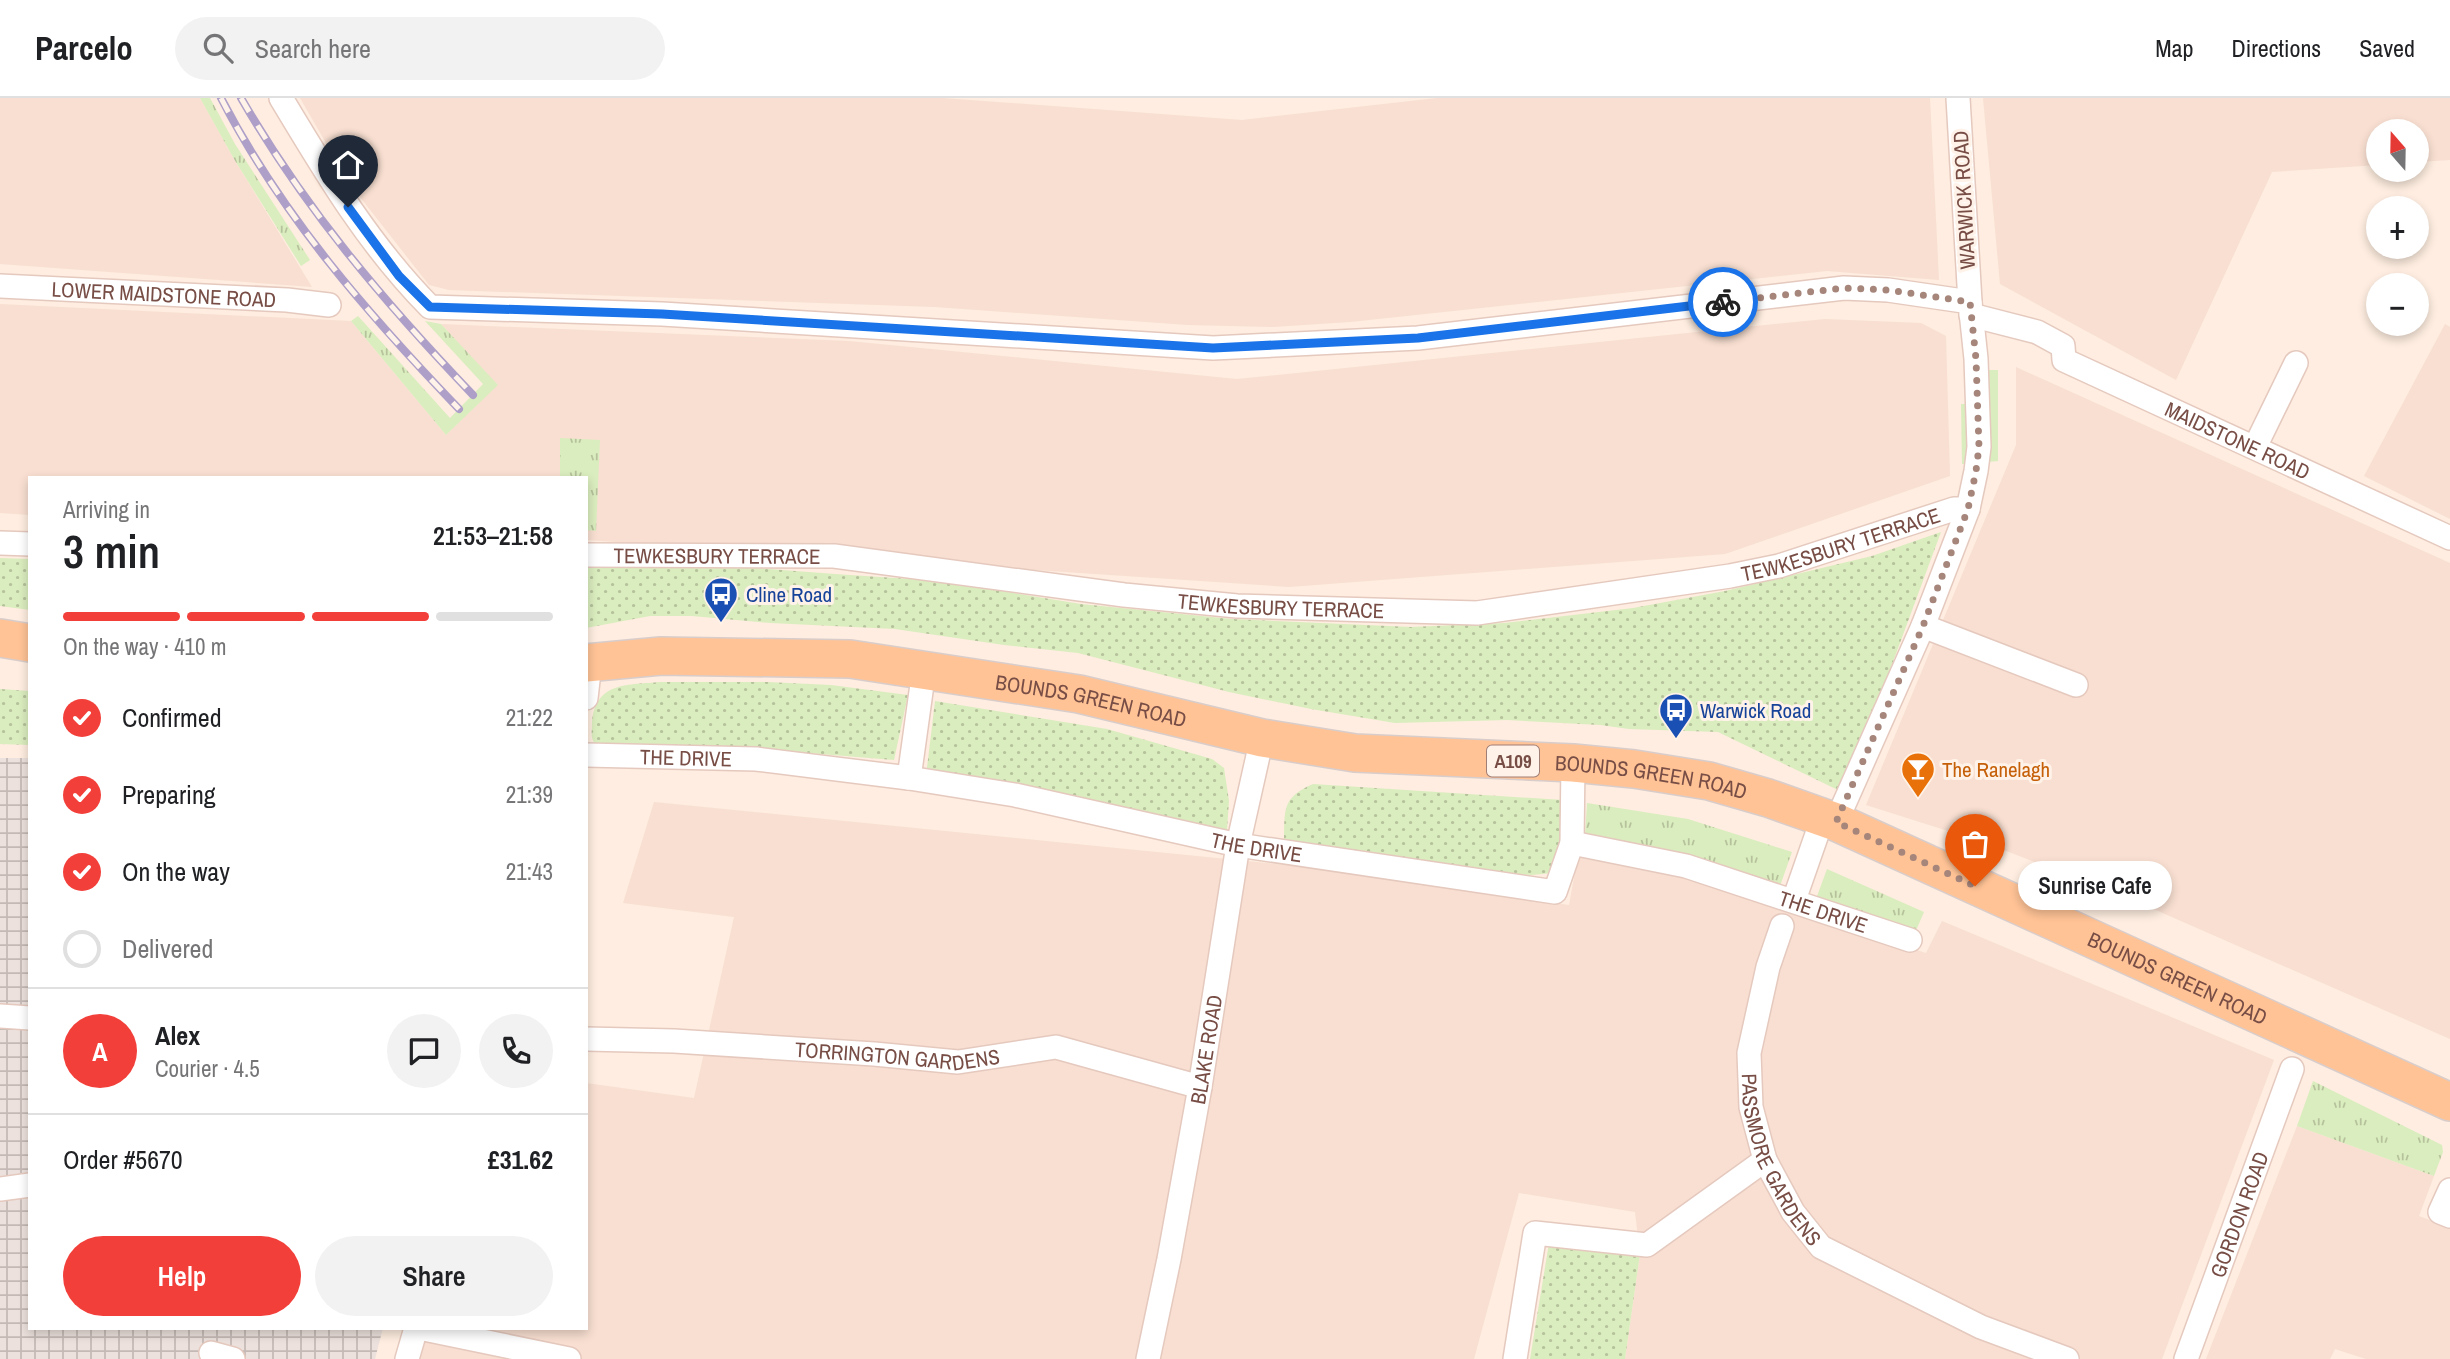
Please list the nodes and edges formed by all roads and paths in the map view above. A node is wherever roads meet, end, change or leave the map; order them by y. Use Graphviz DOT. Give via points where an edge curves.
graph roads {
  1 [pos="281,98"];
  2 [pos="1958,98"];
  3 [pos="0,285"];
  4 [pos="329,305"];
  5 [pos="1971,309"];
  6 [pos="2296,363"];
  7 [pos="2255,447"];
  8 [pos="1968,509"];
  9 [pos="2450,538"];
  10 [pos="0,543"];
  11 [pos="28,544"];
  12 [pos="588,555"];
  13 [pos="1923,626"];
  14 [pos="0,638"];
  15 [pos="28,643"];
  16 [pos="588,663"];
  17 [pos="924,670"];
  18 [pos="2076,685"];
  19 [pos="1262,738"];
  20 [pos="588,755"];
  21 [pos="1573,763"];
  22 [pos="909,778"];
  23 [pos="1829,819"];
  24 [pos="1572,843"];
  25 [pos="1238,845"];
  26 [pos="1794,900"];
  27 [pos="1782,926"];
  28 [pos="1910,940"];
  29 [pos="0,1016"];
  30 [pos="28,1018"];
  31 [pos="588,1039"];
  32 [pos="2292,1069"];
  33 [pos="1200,1087"];
  34 [pos="2450,1102"];
  35 [pos="1765,1160"];
  36 [pos="28,1185"];
  37 [pos="0,1189"];
  38 [pos="2450,1190"];
  39 [pos="2450,1216"];
  40 [pos="417,1330"];
  41 [pos="428,1330"];
  42 [pos="211,1353"];
  43 [pos="233,1359"];
  44 [pos="407,1359"];
  45 [pos="569,1359"];
  46 [pos="1148,1359"];
  47 [pos="1515,1359"];
  48 [pos="2067,1359"];
  49 [pos="2186,1359"];
  1 -- 5 [label="street" via="359,225 430,307 662,314 1213,348 1418,338 1844,288 1888,290"];
  2 -- 5 [label="street, WARWICK ROAD"];
  3 -- 4 [label="street, LOWER MAIDSTONE ROAD"];
  5 -- 7 [label="street, MAIDSTONE ROAD" via="2037,332 2063,346 2064,360"];
  5 -- 8 [label="street, WARWICK ROAD" via="1979,447"];
  6 -- 7 [label="street"];
  7 -- 9 [label="street, MAIDSTONE ROAD"];
  8 -- 12 [label="street, TEWKESBURY TERRACE" via="1954,509 1779,566 1477,613 1237,607 834,556"];
  8 -- 13 [label="street"];
  10 -- 11 [label="street"];
  13 -- 18 [label="street"];
  13 -- 23 [label="street"];
  14 -- 15 [label="main road"];
  16 -- 17 [label="main road, BOUNDS GREEN ROAD / A109" via="661,656 762,656 850,659"];
  17 -- 19 [label="main road, BOUNDS GREEN ROAD / A109" via="1079,694"];
  17 -- 22 [label="street"];
  19 -- 21 [label="main road, BOUNDS GREEN ROAD / A109" via="1355,753"];
  19 -- 25 [label="street, BLAKE ROAD"];
  20 -- 22 [label="street, THE DRIVE" via="756,759"];
  21 -- 23 [label="main road, BOUNDS GREEN ROAD / A109" via="1709,781"];
  21 -- 24 [label="street, THE DRIVE"];
  22 -- 25 [label="street, THE DRIVE" via="1015,795"];
  23 -- 26 [label="street"];
  23 -- 34 [label="main road, BOUNDS GREEN ROAD / A109"];
  24 -- 25 [label="street, THE DRIVE" via="1555,892"];
  24 -- 26 [label="street, THE DRIVE" via="1686,866"];
  25 -- 33 [label="street, BLAKE ROAD"];
  26 -- 28 [label="street, THE DRIVE"];
  27 -- 35 [label="street, PASSMORE GARDENS" via="1749,1053 1751,1107"];
  29 -- 30 [label="street"];
  31 -- 33 [label="street, TORRINGTON GARDENS" via="958,1062 1056,1047"];
  32 -- 49 [label="street, GORDON ROAD"];
  33 -- 46 [label="street, BLAKE ROAD"];
  35 -- 47 [label="street" via="1647,1245 1535,1233"];
  35 -- 48 [label="street, PASSMORE GARDENS" via="1793,1212 1821,1247 1981,1327"];
  36 -- 37 [label="street"];
  38 -- 39 [label="street" via="2440,1212"];
  40 -- 44 [label="street"];
  41 -- 45 [label="street"];
  42 -- 43 [label="street"];
}
